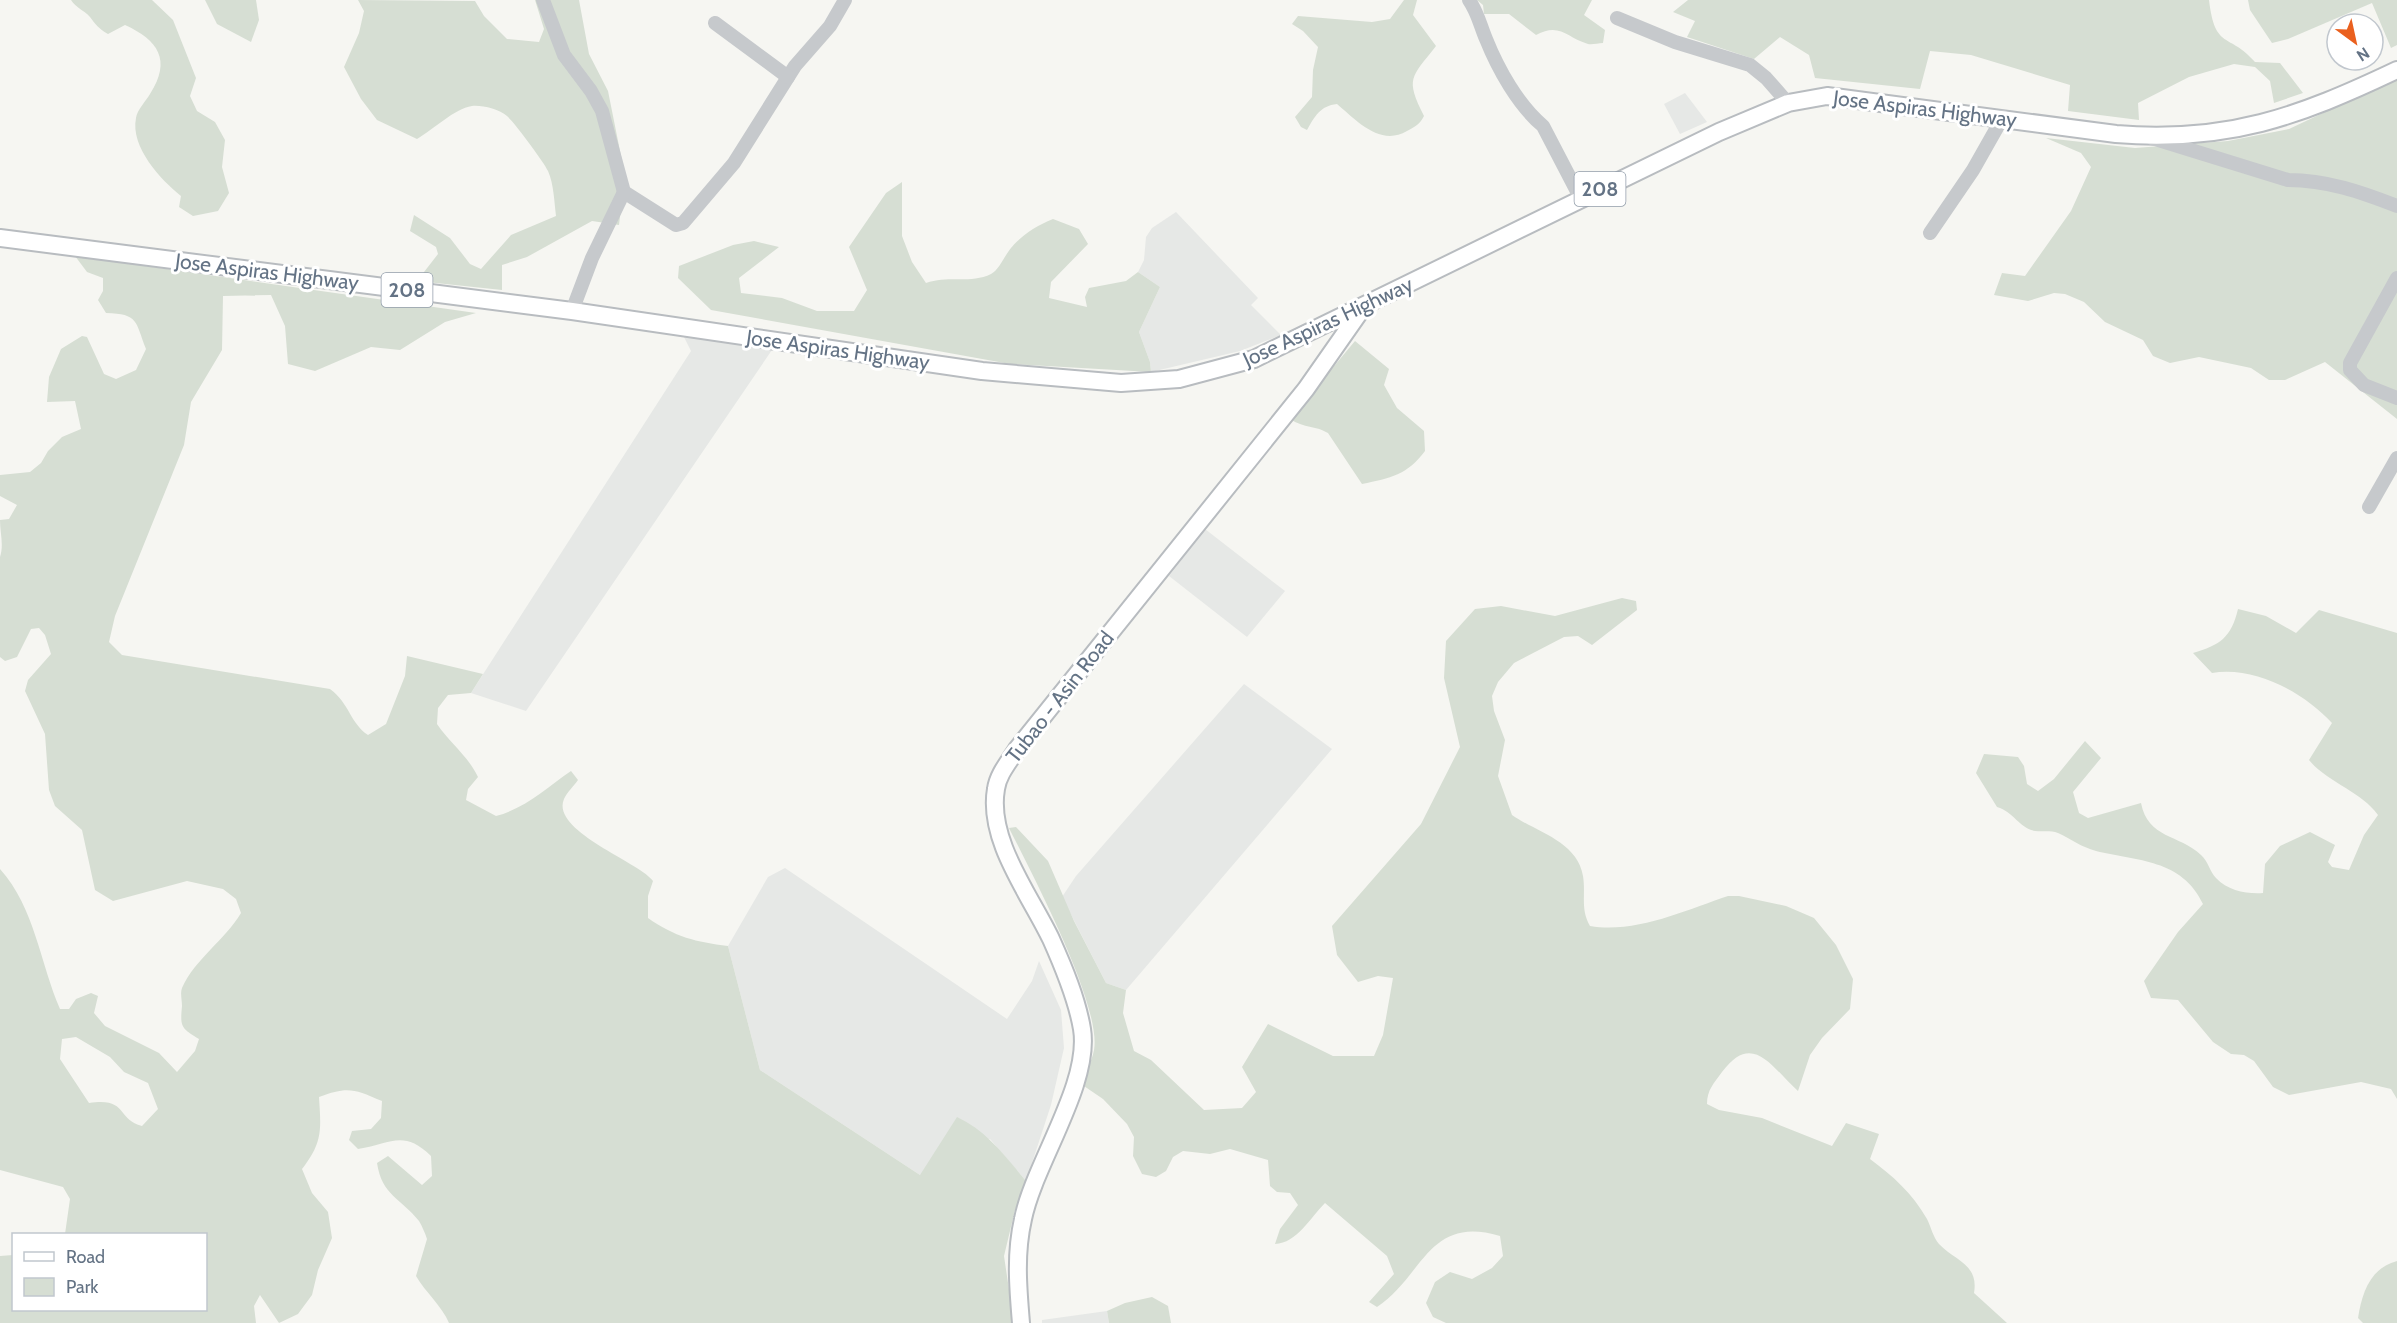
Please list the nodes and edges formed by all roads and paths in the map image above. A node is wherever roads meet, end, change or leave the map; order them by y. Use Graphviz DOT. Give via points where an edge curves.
graph roads {
  1 [pos="543,0"];
  2 [pos="845,0"];
  3 [pos="1469,0"];
  4 [pos="1617,18"];
  5 [pos="715,23"];
  6 [pos="2397,70"];
  7 [pos="788,77"];
  8 [pos="1788,103"];
  9 [pos="2002,117"];
  10 [pos="2148,137"];
  11 [pos="624,192"];
  12 [pos="1581,199"];
  13 [pos="2397,206"];
  14 [pos="1930,233"];
  15 [pos="0,238"];
  16 [pos="2397,278"];
  17 [pos="1364,306"];
  18 [pos="572,311"];
  19 [pos="2397,398"];
  20 [pos="2397,459"];
  21 [pos="2369,507"];
  22 [pos="1021,1323"];
  1 -- 11 [label="street" via="564,55 602,111"];
  2 -- 7 [label="street" via="830,26"];
  3 -- 12 [label="street" via="1502,72 1543,126"];
  4 -- 8 [label="street" via="1675,42 1750,65"];
  5 -- 7 [label="street"];
  6 -- 10 [label="main road, Jose Aspiras Highway / 208" via="2302,113 2266,124 2239,130"];
  7 -- 11 [label="street" via="734,163 682,224 672,224"];
  8 -- 9 [label="main road, Jose Aspiras Highway / 208" via="1827,96"];
  8 -- 12 [label="main road, Jose Aspiras Highway / 208"];
  9 -- 10 [label="main road, Jose Aspiras Highway / 208"];
  9 -- 14 [label="street" via="1973,170"];
  10 -- 13 [label="street" via="2288,180 2347,187"];
  11 -- 18 [label="street"];
  12 -- 17 [label="main road, Jose Aspiras Highway / 208"];
  15 -- 18 [label="main road, Jose Aspiras Highway / 208"];
  16 -- 19 [label="street" via="2350,363 2353,376 2364,385"];
  17 -- 18 [label="main road, Jose Aspiras Highway / 208" via="1234,366 1179,379 1121,383 982,371"];
  17 -- 22 [label="main road, Tubao - Asin Road" via="1306,389 1017,749 996,786 995,823 1052,940 1074,994 1083,1031 1080,1065 1023,1218 1017,1259"];
  20 -- 21 [label="street"];
}
